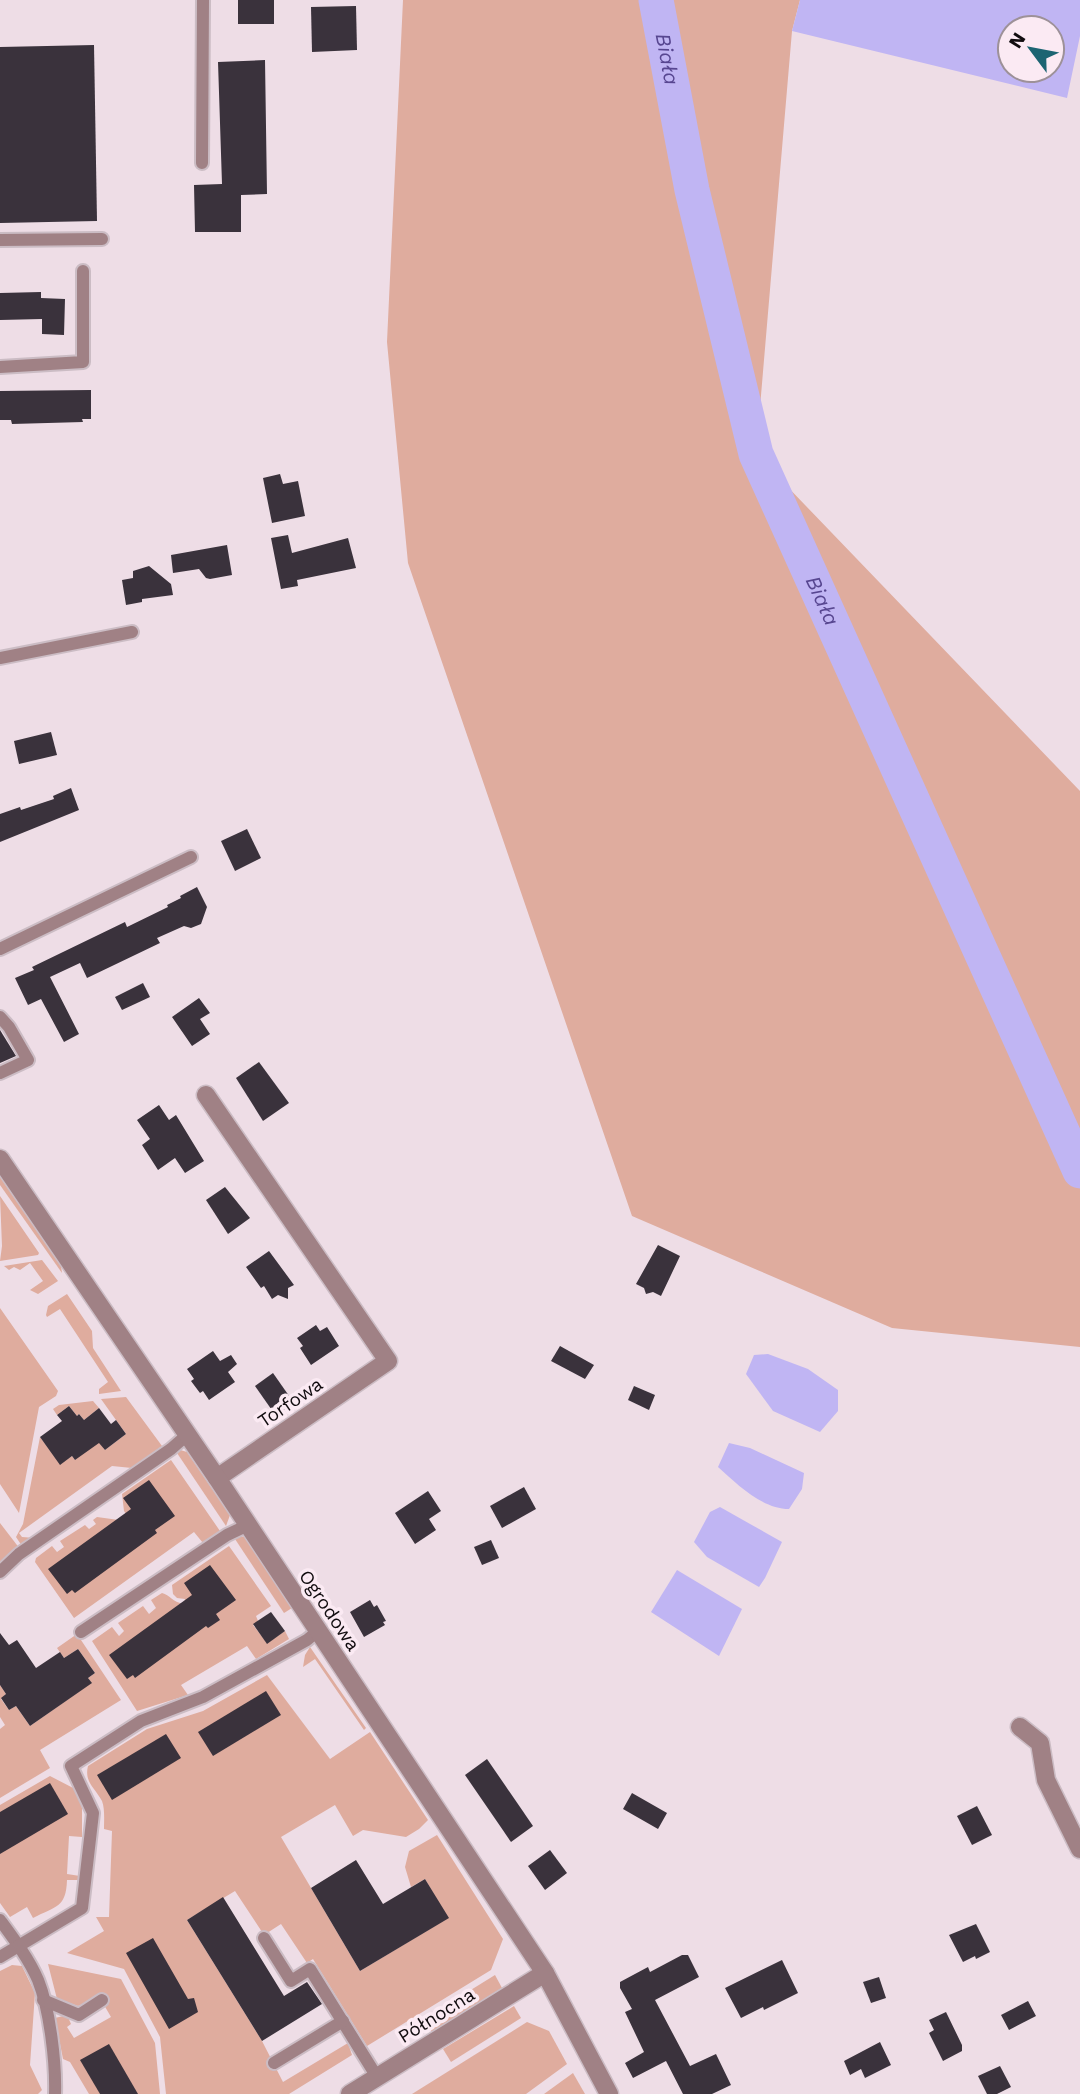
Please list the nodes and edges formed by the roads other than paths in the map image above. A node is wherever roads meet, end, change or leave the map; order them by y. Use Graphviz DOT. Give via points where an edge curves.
graph roads {
  1 [pos="203,0"];
  2 [pos="202,163"];
  3 [pos="102,239"];
  4 [pos="0,240"];
  5 [pos="82,271"];
  6 [pos="0,367"];
  7 [pos="132,632"];
  8 [pos="0,658"];
  9 [pos="191,857"];
  10 [pos="0,949"];
  11 [pos="0,1017"];
  12 [pos="0,1073"];
  13 [pos="206,1095"];
  14 [pos="0,1159"];
  15 [pos="187,1434"];
  16 [pos="217,1478"];
  17 [pos="248,1525"];
  18 [pos="0,1572"];
  19 [pos="319,1630"];
  20 [pos="81,1632"];
  21 [pos="1020,1727"];
  22 [pos="1080,1849"];
  23 [pos="0,1920"];
  24 [pos="264,1938"];
  25 [pos="19,1947"];
  26 [pos="0,1957"];
  27 [pos="545,1973"];
  28 [pos="43,2000"];
  29 [pos="102,2000"];
  30 [pos="343,2021"];
  31 [pos="274,2063"];
  32 [pos="377,2077"];
  33 [pos="54,2094"];
  34 [pos="350,2094"];
  35 [pos="609,2094"];
  1 -- 2 [label="lane"];
  3 -- 4 [label="lane"];
  5 -- 6 [label="lane" via="82,362"];
  7 -- 8 [label="lane"];
  9 -- 10 [label="lane"];
  11 -- 12 [label="lane" via="28,1060"];
  13 -- 16 [label="street, Torfowa" via="387,1361"];
  14 -- 15 [label="street, Ogrodowa"];
  15 -- 16 [label="street, Ogrodowa"];
  15 -- 18 [label="lane"];
  16 -- 17 [label="street, Ogrodowa"];
  17 -- 19 [label="street, Ogrodowa"];
  17 -- 20 [label="lane"];
  19 -- 25 [label="lane" via="204,1697 141,1721 71,1766 93,1813 82,1908"];
  19 -- 27 [label="street, Ogrodowa"];
  21 -- 22 [label="street" via="1040,1743 1046,1780"];
  23 -- 25 [label="lane"];
  24 -- 30 [label="lane" via="291,1981 310,1969"];
  25 -- 26 [label="lane"];
  25 -- 28 [label="lane" via="38,1980"];
  27 -- 32 [label="street, Północna"];
  27 -- 35 [label="street, Ogrodowa"];
  28 -- 29 [label="lane" via="79,2015"];
  28 -- 33 [label="lane" via="55,2058"];
  30 -- 31 [label="lane"];
  30 -- 32 [label="lane"];
  32 -- 34 [label="street, Północna"];
}
